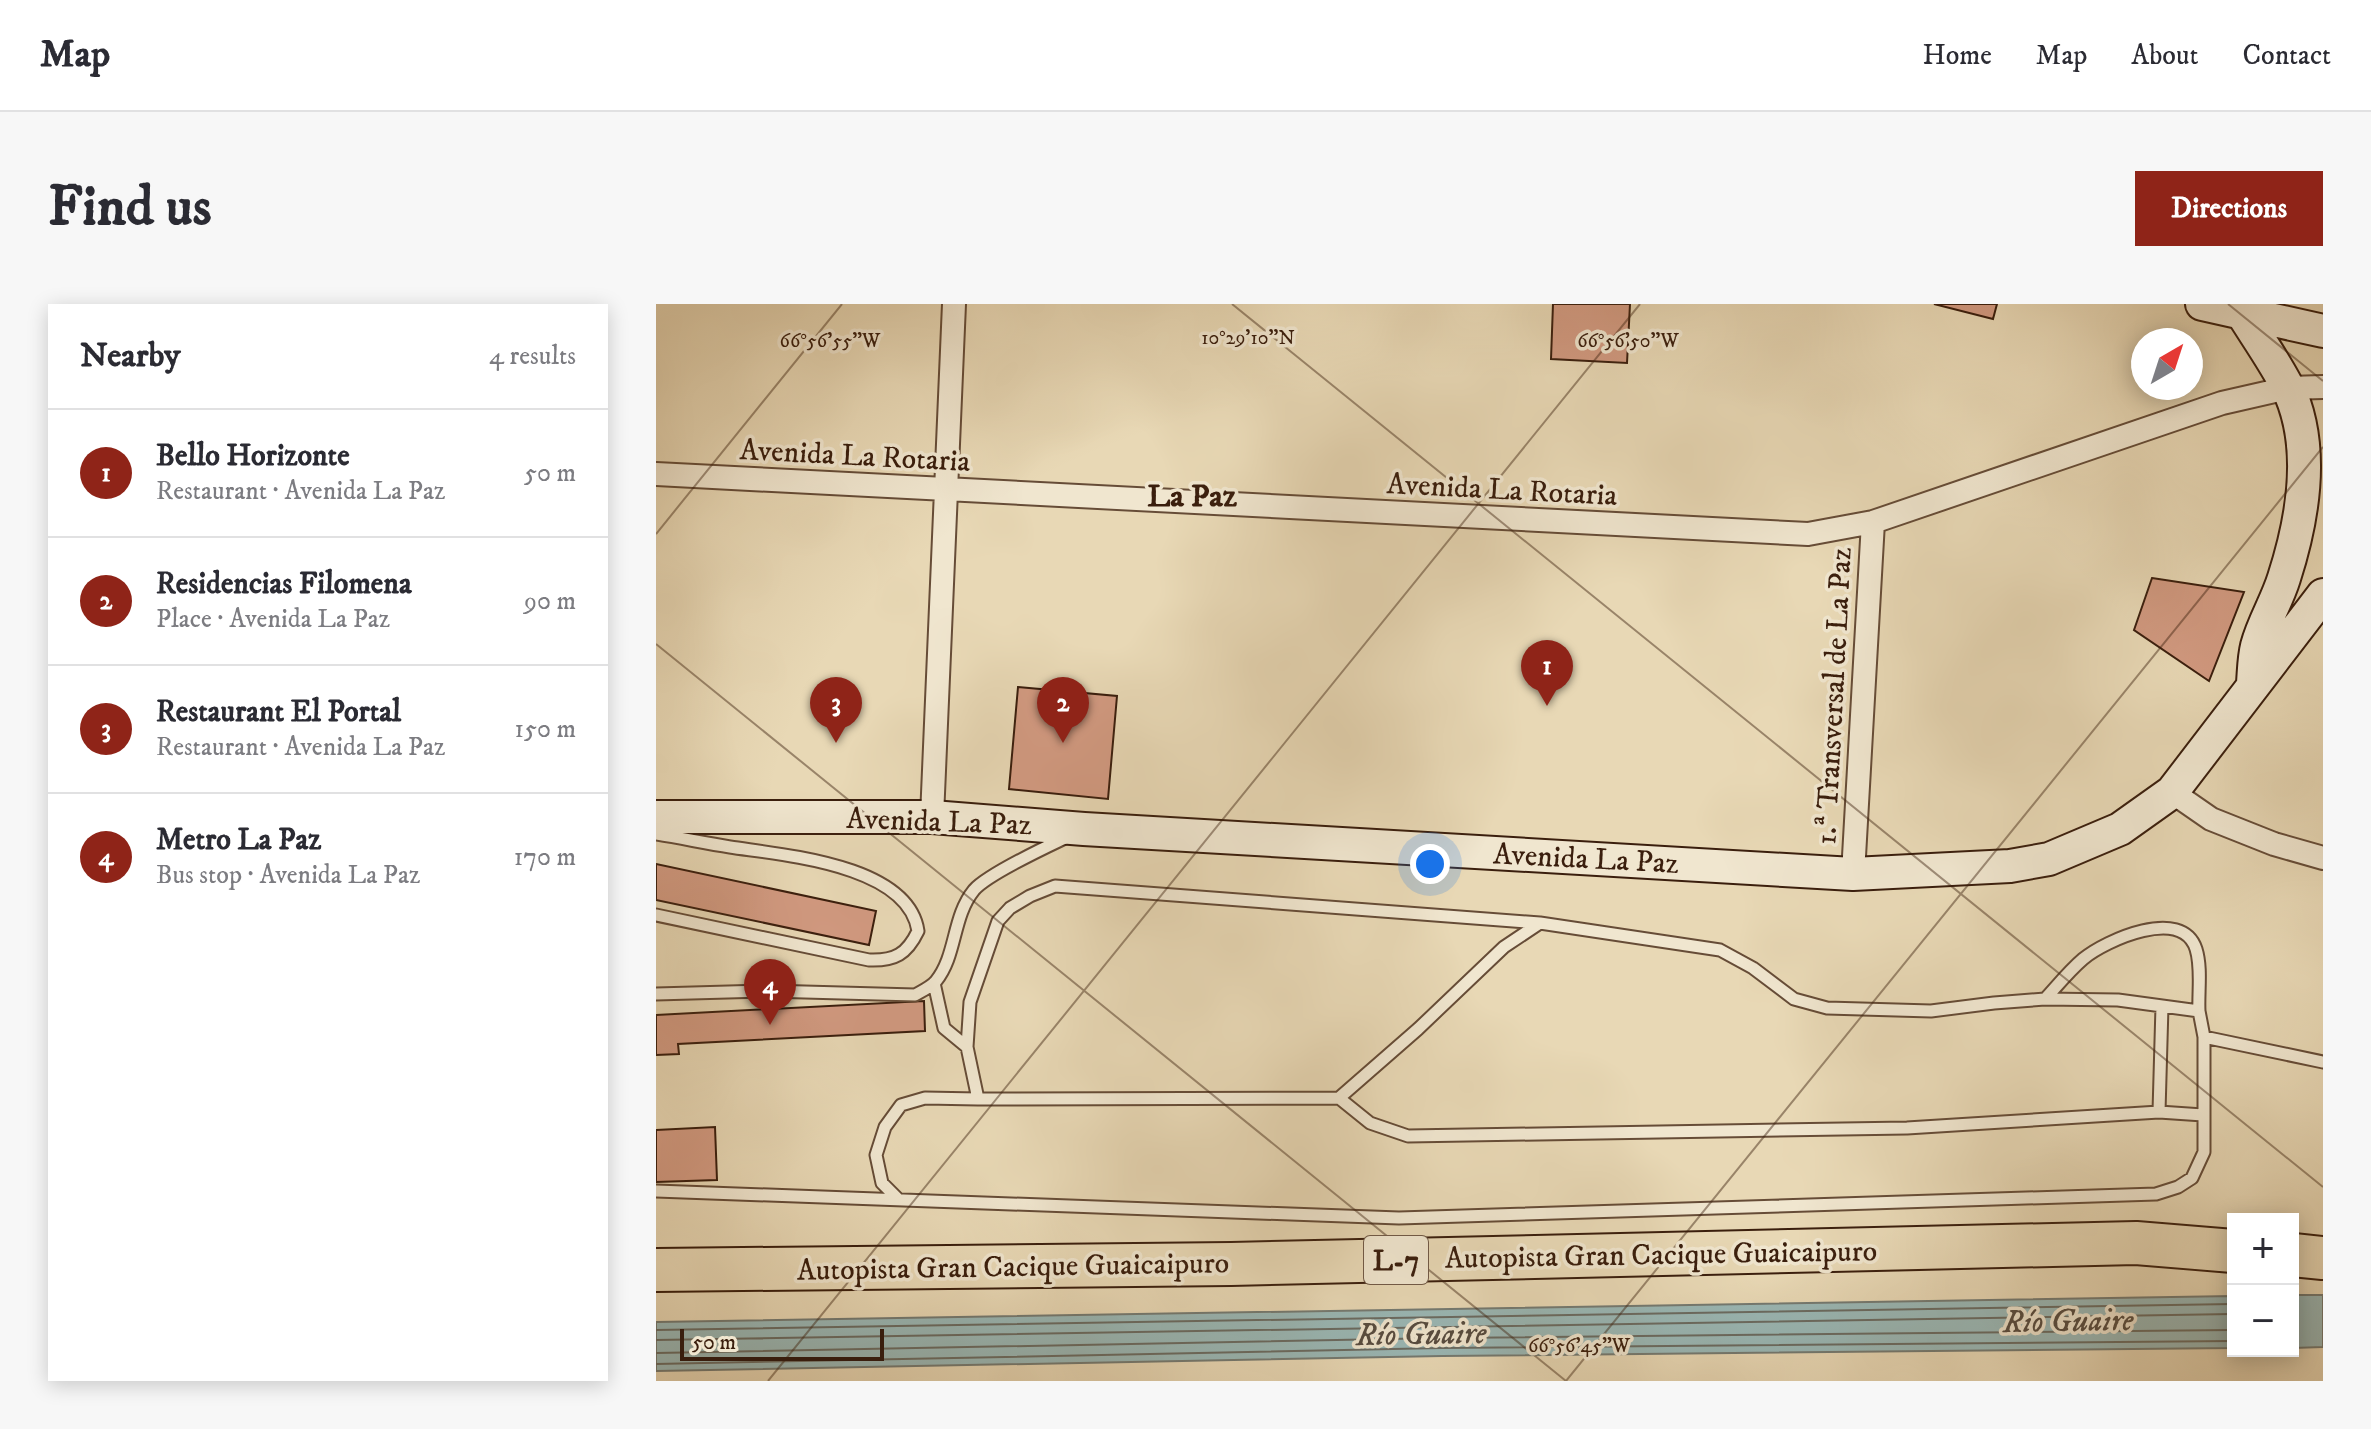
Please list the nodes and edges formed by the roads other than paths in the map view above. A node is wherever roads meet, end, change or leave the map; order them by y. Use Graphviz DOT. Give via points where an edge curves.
graph roads {
  1 [pos="954,304"];
  2 [pos="2202,304"];
  3 [pos="2242,313"];
  4 [pos="2323,331"];
  5 [pos="2323,387"];
  6 [pos="2288,388"];
  7 [pos="656,474"];
  8 [pos="946,490"];
  9 [pos="1873,522"];
  10 [pos="2323,595"];
  11 [pos="2253,686"];
  12 [pos="2172,792"];
  13 [pos="656,817"];
  14 [pos="932,817"];
  15 [pos="1084,829"];
  16 [pos="656,834"];
  17 [pos="2323,858"];
  18 [pos="1853,874"];
  19 [pos="656,915"];
  20 [pos="1540,923"];
  21 [pos="934,983"];
  22 [pos="656,994"];
  23 [pos="2045,999"];
  24 [pos="2162,1006"];
  25 [pos="2199,1011"];
  26 [pos="2204,1037"];
  27 [pos="967,1047"];
  28 [pos="2323,1062"];
  29 [pos="1339,1098"];
  30 [pos="978,1099"];
  31 [pos="2159,1112"];
  32 [pos="2203,1115"];
  33 [pos="656,1191"];
  34 [pos="897,1198"];
  35 [pos="2227,1251"];
  36 [pos="2299,1256"];
  37 [pos="2323,1258"];
  38 [pos="656,1270"];
  1 -- 8 [label="street"];
  2 -- 3 [label="main road"];
  3 -- 4 [label="main road"];
  3 -- 6 [label="main road"];
  5 -- 6 [label="street, Avenida La Rotaria"];
  6 -- 9 [label="street, Avenida La Rotaria" via="2222,403"];
  6 -- 11 [label="main road" via="2304,454 2302,510 2279,596 2257,645"];
  7 -- 8 [label="street, Avenida La Rotaria"];
  8 -- 9 [label="street, Avenida La Rotaria" via="1808,534"];
  8 -- 14 [label="street"];
  9 -- 18 [label="street, 1.ª Transversal de La Paz"];
  10 -- 11 [label="main road, Avenida La Paz"];
  11 -- 12 [label="main road, Avenida La Paz"];
  12 -- 17 [label="street" via="2211,819"];
  12 -- 18 [label="main road, Avenida La Paz" via="2120,829 2049,859 2010,866"];
  13 -- 14 [label="main road, Avenida La Paz"];
  14 -- 15 [label="main road, Avenida La Paz"];
  15 -- 18 [label="main road, Avenida La Paz"];
  15 -- 21 [label="lane" via="975,889 957,922 948,962"];
  16 -- 19 [label="lane" via="855,870 898,896 918,931 899,956 869,960"];
  20 -- 23 [label="lane" via="1720,950 1794,999 1827,1008 1931,1011"];
  20 -- 27 [label="lane" via="1055,886 1010,908 998,921 970,1002"];
  20 -- 29 [label="lane" via="1504,947"];
  21 -- 22 [label="lane" via="915,995"];
  21 -- 27 [label="lane" via="944,1028"];
  23 -- 24 [label="lane"];
  23 -- 25 [label="lane" via="2084,958 2120,937 2176,929 2195,947"];
  24 -- 25 [label="lane"];
  24 -- 31 [label="lane"];
  25 -- 26 [label="lane"];
  26 -- 28 [label="lane"];
  26 -- 32 [label="lane"];
  27 -- 30 [label="lane"];
  29 -- 30 [label="lane"];
  29 -- 31 [label="lane" via="1370,1123 1408,1136 1907,1128"];
  30 -- 34 [label="lane" via="925,1098 901,1105 885,1127 876,1155 882,1183"];
  31 -- 32 [label="lane"];
  32 -- 34 [label="lane" via="2204,1152 2192,1178 2156,1194 1399,1218"];
  33 -- 34 [label="lane"];
  35 -- 38 [label="highway, Autopista Gran Cacique Guaicaipuro / L-7" via="2136,1243 1247,1264"];
  36 -- 37 [label="highway"];
}
